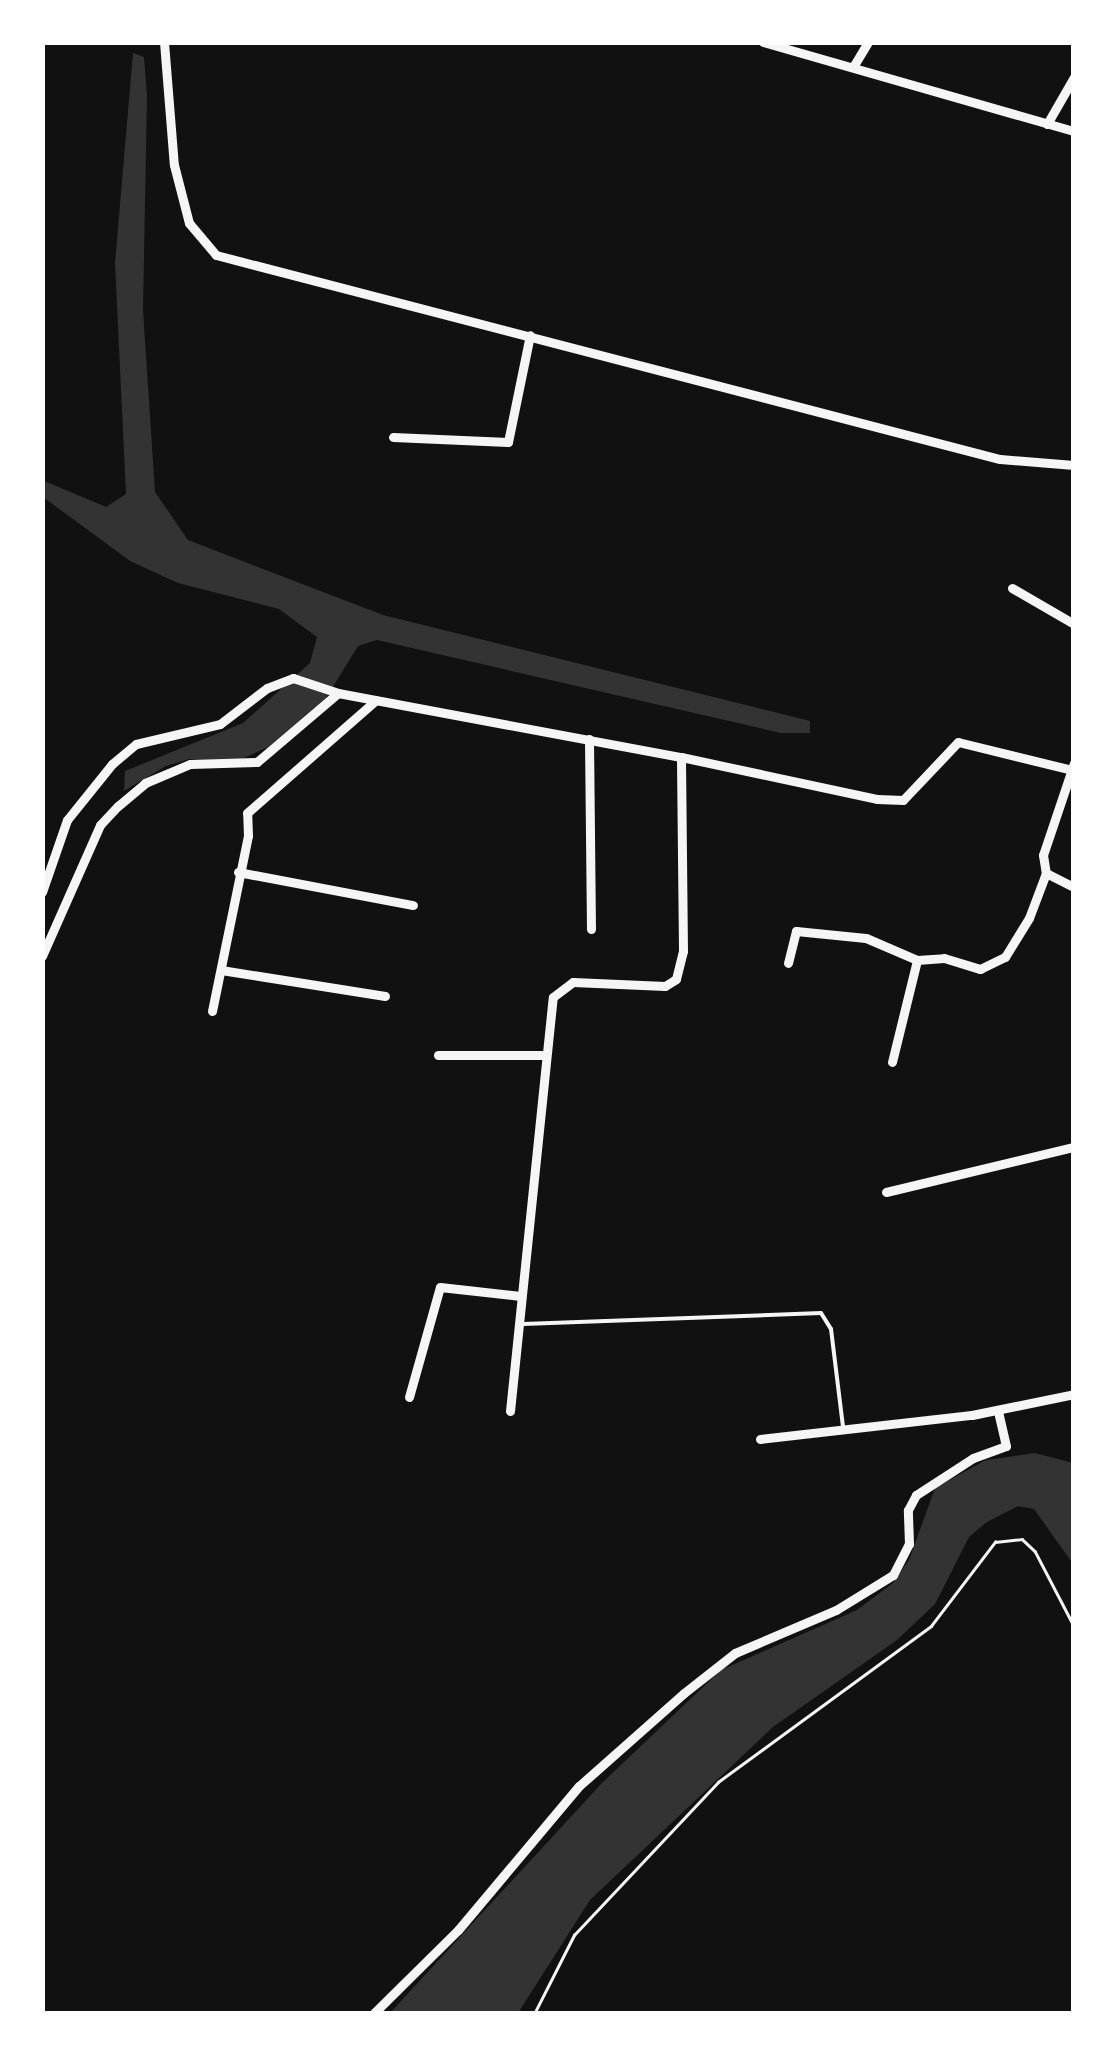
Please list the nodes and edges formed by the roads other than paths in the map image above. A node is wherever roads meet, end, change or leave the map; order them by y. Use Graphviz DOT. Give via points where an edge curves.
graph roads {
  1 [pos="164,42"];
  2 [pos="763,42"];
  3 [pos="868,42"];
  4 [pos="854,67"];
  5 [pos="1074,78"];
  6 [pos="1048,124"];
  7 [pos="1074,131"];
  8 [pos="530,335"];
  9 [pos="393,437"];
  10 [pos="1074,465"];
  11 [pos="1012,588"];
  12 [pos="1074,624"];
  13 [pos="336,693"];
  14 [pos="376,700"];
  15 [pos="589,739"];
  16 [pos="680,757"];
  17 [pos="1071,766"];
  18 [pos="238,872"];
  19 [pos="1046,873"];
  20 [pos="1074,886"];
  21 [pos="42,892"];
  22 [pos="413,905"];
  23 [pos="591,929"];
  24 [pos="42,956"];
  25 [pos="917,960"];
  26 [pos="788,963"];
  27 [pos="220,970"];
  28 [pos="385,996"];
  29 [pos="212,1011"];
  30 [pos="438,1055"];
  31 [pos="546,1055"];
  32 [pos="892,1062"];
  33 [pos="1074,1148"];
  34 [pos="886,1192"];
  35 [pos="520,1296"];
  36 [pos="517,1324"];
  37 [pos="1074,1394"];
  38 [pos="408,1397"];
  39 [pos="998,1410"];
  40 [pos="510,1412"];
  41 [pos="844,1431"];
  42 [pos="760,1439"];
  43 [pos="373,2014"];
  1 -- 8 [label="street" via="174,165 189,223 216,254"];
  2 -- 4 [label="street"];
  3 -- 4 [label="street"];
  4 -- 6 [label="street"];
  5 -- 6 [label="street"];
  6 -- 7 [label="street"];
  8 -- 9 [label="street" via="508,442"];
  8 -- 10 [label="street" via="1000,459"];
  11 -- 12 [label="street"];
  13 -- 14 [label="street"];
  13 -- 21 [label="street" via="293,678 267,688 220,724 136,744 67,820"];
  13 -- 24 [label="street" via="257,762 190,764 146,783 118,806 100,825"];
  14 -- 15 [label="street"];
  14 -- 18 [label="street" via="250,806"];
  15 -- 16 [label="street"];
  15 -- 23 [label="street"];
  16 -- 17 [label="street" via="903,800 958,742"];
  16 -- 31 [label="street" via="681,971 665,986 564,986 553,998"];
  17 -- 19 [label="street" via="1048,826"];
  18 -- 22 [label="street"];
  18 -- 27 [label="street"];
  19 -- 20 [label="street"];
  19 -- 25 [label="street" via="1005,957 980,969 944,958"];
  25 -- 26 [label="street" via="866,938 796,930"];
  25 -- 32 [label="street"];
  27 -- 28 [label="street"];
  27 -- 29 [label="street"];
  30 -- 31 [label="street"];
  31 -- 35 [label="street"];
  33 -- 34 [label="street"];
  35 -- 36 [label="street"];
  35 -- 38 [label="street" via="440,1287"];
  36 -- 40 [label="street"];
  36 -- 41 [label="lane" via="821,1313 831,1329"];
  37 -- 39 [label="street"];
  39 -- 41 [label="street"];
  39 -- 43 [label="street" via="1006,1446 916,1495 908,1510 909,1544 893,1575 872,1592 708,1672 579,1786 458,1930"];
  41 -- 42 [label="street"];
}
